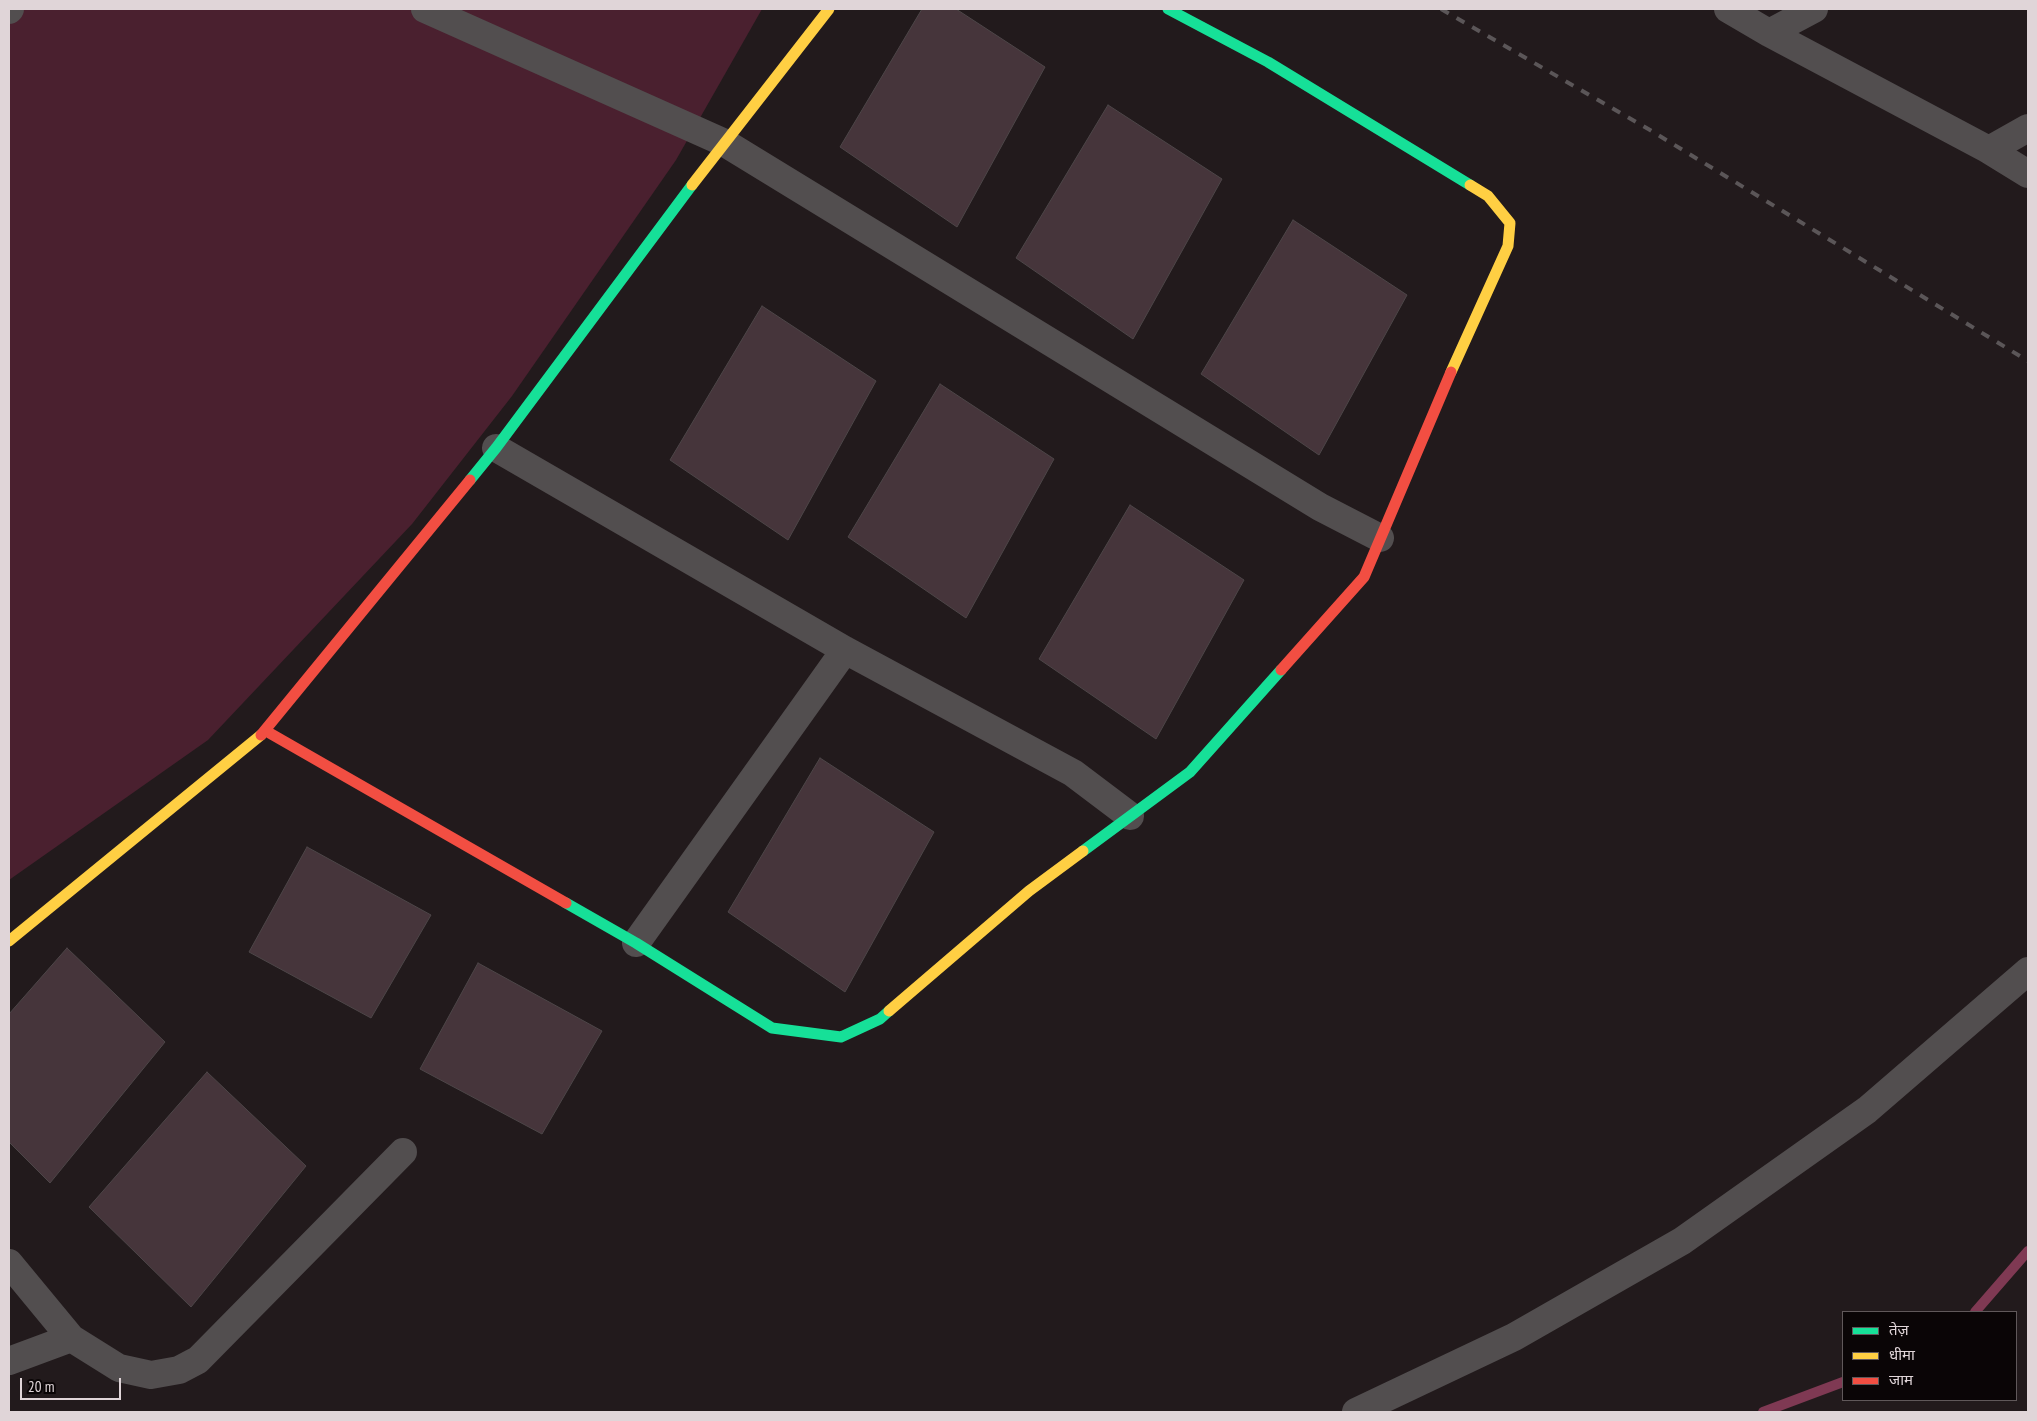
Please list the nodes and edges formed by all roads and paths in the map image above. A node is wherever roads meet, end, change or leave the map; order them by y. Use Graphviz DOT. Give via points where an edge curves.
graph roads {
  1 [pos="426,9"];
  2 [pos="829,9"];
  3 [pos="1168,9"];
  4 [pos="1728,9"];
  5 [pos="1814,9"];
  6 [pos="1769,33"];
  7 [pos="2028,128"];
  8 [pos="724,144"];
  9 [pos="1989,150"];
  10 [pos="2028,174"];
  11 [pos="496,448"];
  12 [pos="1380,538"];
  13 [pos="845,650"];
  14 [pos="266,731"];
  15 [pos="1130,816"];
  16 [pos="9,941"];
  17 [pos="636,942"];
  18 [pos="2028,971"];
  19 [pos="403,1152"];
  20 [pos="9,1263"];
  21 [pos="71,1338"];
  22 [pos="9,1361"];
  23 [pos="1356,1412"];
  1 -- 8 [label="street"];
  2 -- 8 [label="street"];
  3 -- 12 [label="street" via="1268,62 1488,196 1510,223 1508,246"];
  4 -- 6 [label="street"];
  5 -- 6 [label="street"];
  6 -- 9 [label="street"];
  7 -- 9 [label="street"];
  8 -- 11 [label="street"];
  8 -- 12 [label="street" via="1320,507"];
  9 -- 10 [label="street"];
  11 -- 13 [label="street"];
  11 -- 14 [label="street"];
  12 -- 15 [label="street" via="1364,577 1190,772"];
  13 -- 15 [label="street" via="1073,774"];
  13 -- 17 [label="street"];
  14 -- 16 [label="street"];
  14 -- 17 [label="street"];
  15 -- 17 [label="street" via="1029,891 880,1019 841,1037 772,1028"];
  18 -- 23 [label="street" via="1867,1110 1682,1241 1514,1337"];
  19 -- 21 [label="street" via="198,1360 179,1370 151,1375 119,1368"];
  20 -- 21 [label="street"];
  21 -- 22 [label="street"];
}
